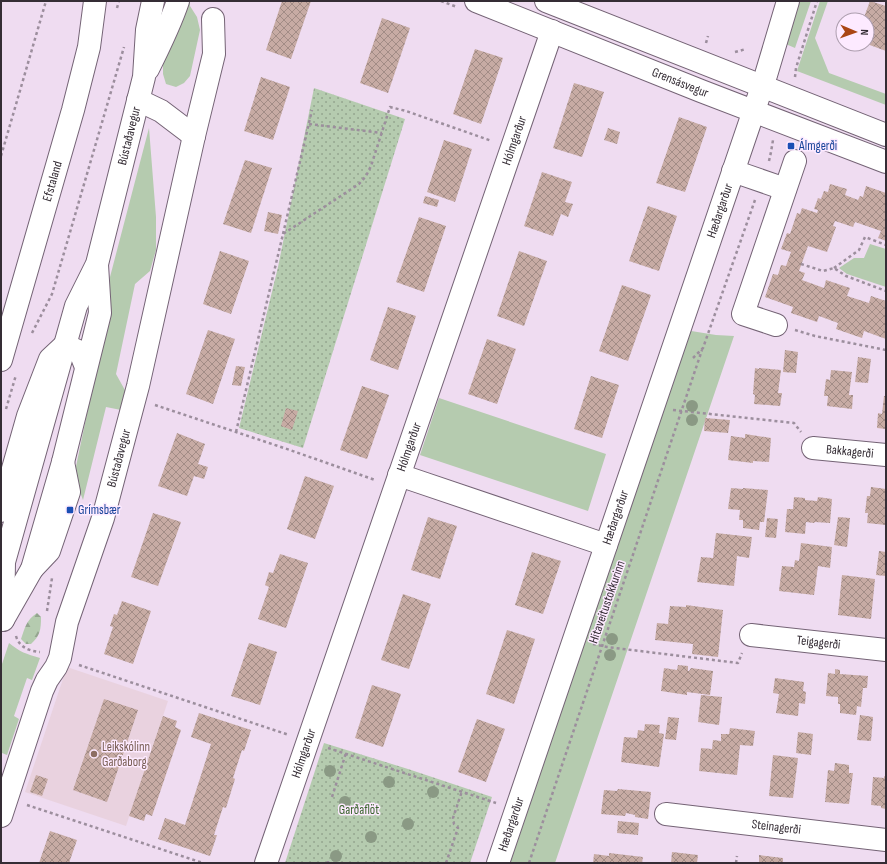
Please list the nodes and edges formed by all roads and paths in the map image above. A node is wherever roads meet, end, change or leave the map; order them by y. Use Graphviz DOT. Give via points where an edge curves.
graph roads {
  1 [pos="46,1"];
  2 [pos="95,1"];
  3 [pos="153,1"];
  4 [pos="178,1"];
  5 [pos="476,1"];
  6 [pos="546,1"];
  7 [pos="788,1"];
  8 [pos="818,1"];
  9 [pos="213,19"];
  10 [pos="552,31"];
  11 [pos="124,46"];
  12 [pos="144,77"];
  13 [pos="795,80"];
  14 [pos="762,86"];
  15 [pos="138,100"];
  16 [pos="312,110"];
  17 [pos="753,111"];
  18 [pos="308,124"];
  19 [pos="382,133"];
  20 [pos="886,135"];
  21 [pos="194,136"];
  22 [pos="773,139"];
  23 [pos="511,148"];
  24 [pos="1,156"];
  25 [pos="795,161"];
  26 [pos="886,162"];
  27 [pos="767,166"];
  28 [pos="733,171"];
  29 [pos="785,189"];
  30 [pos="757,195"];
  31 [pos="283,234"];
  32 [pos="886,245"];
  33 [pos="97,264"];
  34 [pos="801,264"];
  35 [pos="834,268"];
  36 [pos="886,291"];
  37 [pos="776,325"];
  38 [pos="30,338"];
  39 [pos="65,345"];
  40 [pos="886,345"];
  41 [pos="703,348"];
  42 [pos="885,350"];
  43 [pos="691,364"];
  44 [pos="9,367"];
  45 [pos="86,367"];
  46 [pos="150,403"];
  47 [pos="673,410"];
  48 [pos="682,411"];
  49 [pos="5,415"];
  50 [pos="236,432"];
  51 [pos="813,448"];
  52 [pos="886,455"];
  53 [pos="397,481"];
  54 [pos="1,511"];
  55 [pos="606,545"];
  56 [pos="52,576"];
  57 [pos="47,614"];
  58 [pos="5,626"];
  59 [pos="751,635"];
  60 [pos="594,644"];
  61 [pos="602,647"];
  62 [pos="886,650"];
  63 [pos="36,652"];
  64 [pos="73,663"];
  65 [pos="291,735"];
  66 [pos="324,746"];
  67 [pos="346,754"];
  68 [pos="462,791"];
  69 [pos="332,797"];
  70 [pos="25,804"];
  71 [pos="516,809"];
  72 [pos="666,814"];
  73 [pos="1,816"];
  74 [pos="886,840"];
  75 [pos="737,856"];
  76 [pos="203,863"];
  77 [pos="266,863"];
  78 [pos="446,863"];
  79 [pos="498,863"];
  80 [pos="529,863"];
  81 [pos="736,863"];
  1 -- 24 [label="path"];
  2 -- 44 [label="street, Efstaland" via="89,47"];
  3 -- 12 [label="street, Bústaðavegur" via="147,30"];
  4 -- 12 [label="street, Bústaðavegur" via="165,35"];
  5 -- 10 [label="street, Grensásvegur"];
  6 -- 14 [label="street, Grensásvegur"];
  7 -- 14 [label="street"];
  8 -- 13 [label="path" via="796,68"];
  9 -- 21 [label="street, Bústaðavegur" via="214,54"];
  10 -- 17 [label="street, Grensásvegur"];
  10 -- 23 [label="street, Hólmgarður"];
  11 -- 38 [label="path" via="52,294"];
  12 -- 15 [label="street, Bústaðavegur"];
  14 -- 17 [label="street, Hæðargarður"];
  14 -- 20 [label="street, Grensásvegur"];
  15 -- 21 [label="street, Bústaðavegur" via="161,111"];
  15 -- 33 [label="street, Bústaðavegur"];
  16 -- 18 [label="path"];
  17 -- 26 [label="street, Grensásvegur"];
  17 -- 28 [label="street, Hæðargarður"];
  18 -- 19 [label="path"];
  18 -- 31 [label="path"];
  19 -- 23 [label="path" via="390,107"];
  19 -- 31 [label="path" via="371,166 359,184"];
  21 -- 73 [label="street, Bústaðavegur" via="138,386 103,518 67,622 60,658 42,691"];
  22 -- 27 [label="path"];
  23 -- 53 [label="street, Hólmgarður"];
  25 -- 29 [label="street"];
  28 -- 29 [label="street, Hæðargarður"];
  28 -- 55 [label="street, Hæðargarður"];
  29 -- 37 [label="street" via="743,314"];
  30 -- 41 [label="path, Hitaveitustokkurinn"];
  31 -- 50 [label="path"];
  32 -- 35 [label="path" via="865,238 859,250"];
  33 -- 39 [label="street, Bústaðavegur" via="76,306"];
  33 -- 45 [label="street, Bústaðavegur" via="100,313"];
  34 -- 35 [label="path" via="823,272"];
  35 -- 36 [label="path" via="846,276"];
  37 -- 42 [label="path" via="815,336"];
  39 -- 45 [label="street" via="80,352"];
  39 -- 54 [label="street" via="50,360 28,416"];
  39 -- 58 [label="street, Bústaðavegur" via="4,562"];
  40 -- 42 [label="path"];
  41 -- 43 [label="path"];
  41 -- 48 [label="path, Hitaveitustokkurinn"];
  44 -- 49 [label="path"];
  45 -- 58 [label="street, Bústaðavegur" via="63,462 32,568"];
  46 -- 50 [label="path"];
  47 -- 48 [label="path"];
  48 -- 51 [label="path" via="794,423"];
  48 -- 61 [label="path, Hitaveitustokkurinn"];
  50 -- 53 [label="path" via="354,472"];
  51 -- 52 [label="street, Bakkagerði"];
  53 -- 55 [label="street"];
  53 -- 77 [label="street, Hólmgarður"];
  55 -- 71 [label="street, Hæðargarður"];
  56 -- 57 [label="path"];
  58 -- 63 [label="path" via="21,645"];
  59 -- 61 [label="path" via="738,663"];
  59 -- 62 [label="street, Teigagerði"];
  60 -- 61 [label="path"];
  61 -- 80 [label="path, Hitaveitustokkurinn"];
  64 -- 65 [label="path"];
  66 -- 67 [label="path"];
  67 -- 68 [label="path"];
  67 -- 69 [label="path"];
  68 -- 71 [label="path"];
  68 -- 78 [label="path" via="453,818 458,828"];
  70 -- 76 [label="path"];
  71 -- 79 [label="street, Hæðargarður"];
  72 -- 74 [label="street, Steinagerði"];
  75 -- 81 [label="path"];
}
